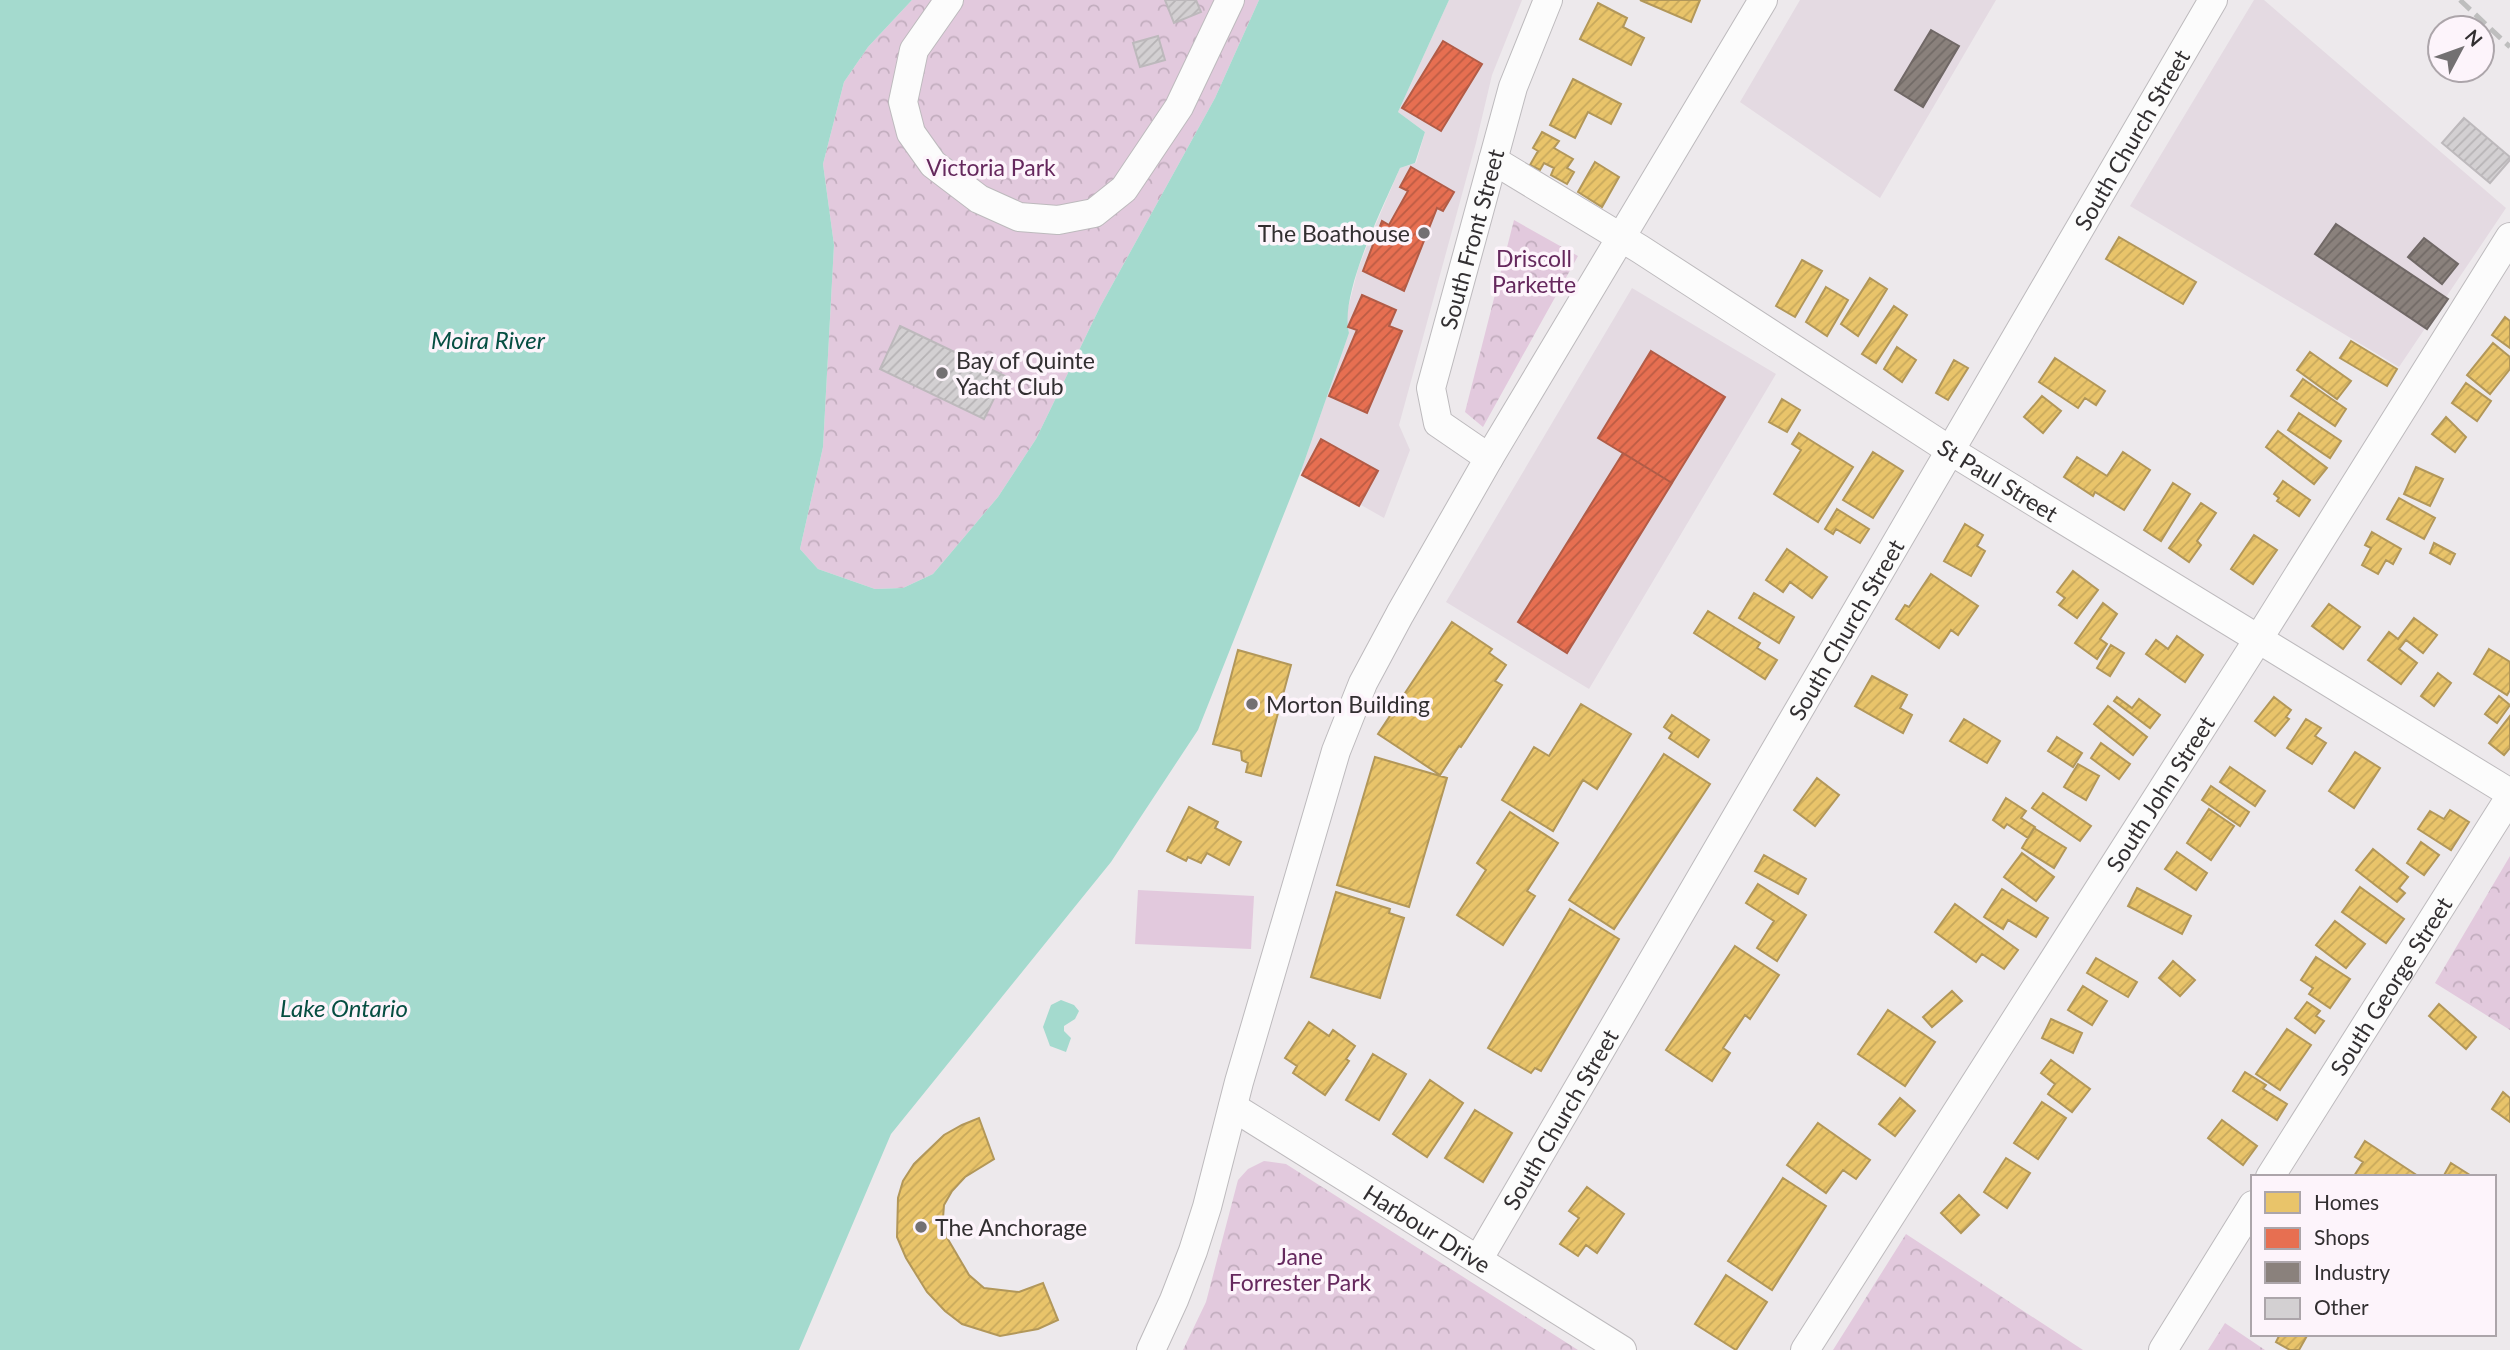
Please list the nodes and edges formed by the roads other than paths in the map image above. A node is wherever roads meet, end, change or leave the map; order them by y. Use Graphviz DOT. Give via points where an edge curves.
graph roads {
  1 [pos="948,0"];
  2 [pos="1230,0"];
  3 [pos="1548,0"];
  4 [pos="1763,0"];
  5 [pos="2213,0"];
  6 [pos="1493,160"];
  7 [pos="1621,237"];
  8 [pos="2510,237"];
  9 [pos="1951,451"];
  10 [pos="1489,458"];
  11 [pos="2259,638"];
  12 [pos="2510,795"];
  13 [pos="1233,1107"];
  14 [pos="2271,1175"];
  15 [pos="2251,1208"];
  16 [pos="1478,1260"];
  17 [pos="1151,1350"];
  18 [pos="1622,1350"];
  19 [pos="1805,1350"];
  20 [pos="2163,1350"];
  1 -- 2 [label="street" via="914,50 903,102 911,133 933,164 979,199 1019,217 1058,220 1094,213 1125,189 1179,107"];
  3 -- 6 [label="street, South Front Street" via="1513,87"];
  4 -- 7 [label="street"];
  5 -- 9 [label="street, South Church Street"];
  6 -- 7 [label="street, St Paul Street"];
  6 -- 10 [label="street, South Front Street" via="1431,388 1438,424"];
  7 -- 9 [label="street, St Paul Street"];
  7 -- 10 [label="street"];
  8 -- 11 [label="street, South John Street"];
  9 -- 11 [label="street, St Paul Street"];
  9 -- 16 [label="street, South Church Street"];
  10 -- 13 [label="street" via="1369,672 1336,751"];
  11 -- 12 [label="street, St Paul Street"];
  11 -- 19 [label="street, South John Street"];
  12 -- 14 [label="street, South George Street"];
  13 -- 16 [label="street, Harbour Drive"];
  13 -- 17 [label="street" via="1193,1251"];
  15 -- 20 [label="street"];
  16 -- 18 [label="street, Harbour Drive"];
}
